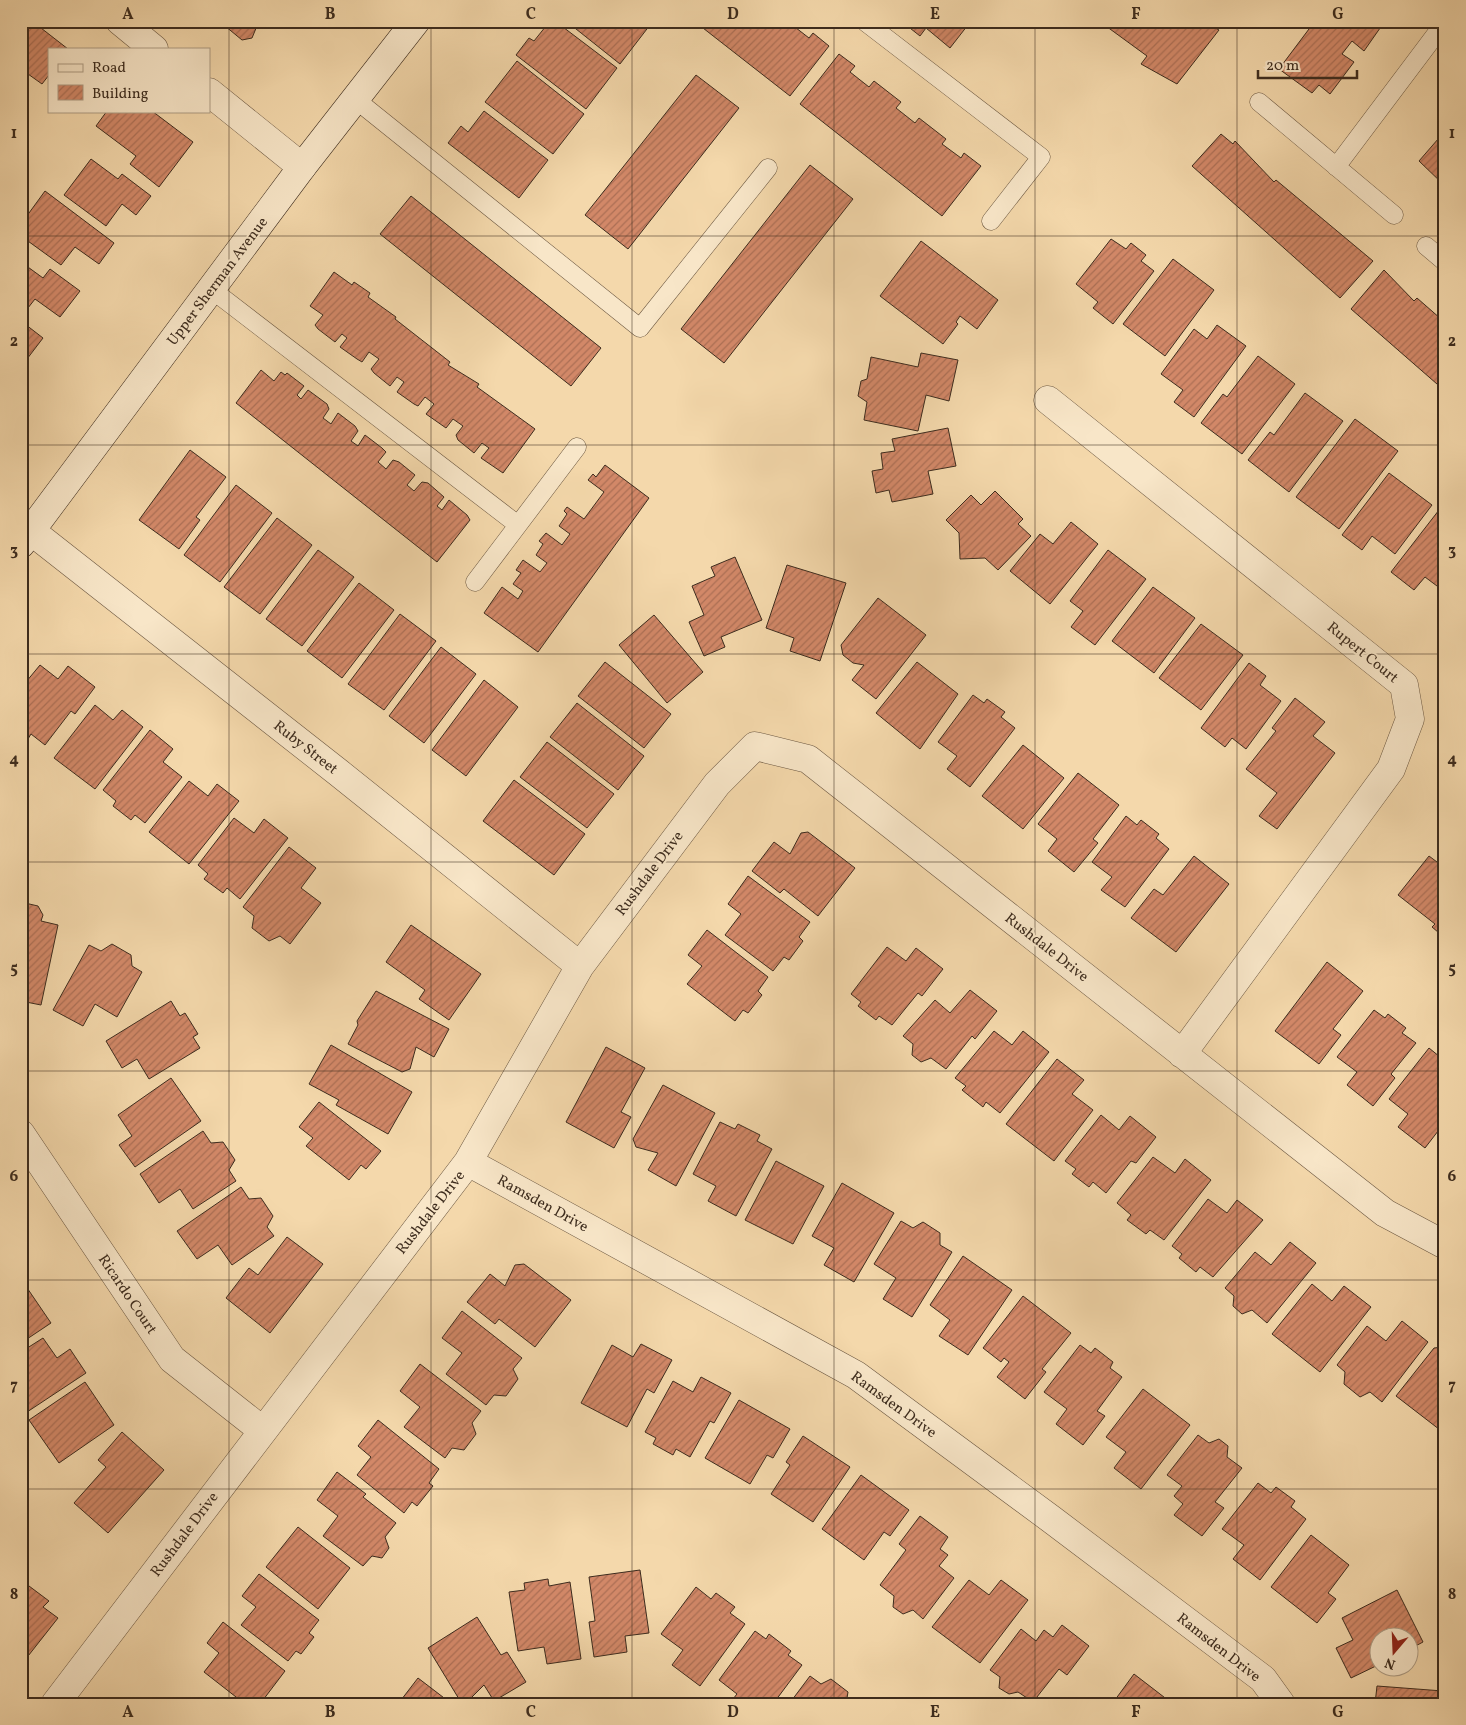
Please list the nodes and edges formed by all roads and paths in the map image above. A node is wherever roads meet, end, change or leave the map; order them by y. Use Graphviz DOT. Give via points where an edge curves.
graph roads {
  1 [pos="120,21"];
  2 [pos="416,21"];
  3 [pos="864,21"];
  4 [pos="1445,22"];
  5 [pos="153,48"];
  6 [pos="210,93"];
  7 [pos="355,99"];
  8 [pos="1259,102"];
  9 [pos="302,167"];
  10 [pos="1336,167"];
  11 [pos="768,168"];
  12 [pos="1394,215"];
  13 [pos="992,221"];
  14 [pos="1426,246"];
  15 [pos="1445,262"];
  16 [pos="211,289"];
  17 [pos="1048,400"];
  18 [pos="577,447"];
  19 [pos="518,525"];
  20 [pos="26,537"];
  21 [pos="475,582"];
  22 [pos="580,966"];
  23 [pos="1182,1054"];
  24 [pos="21,1134"];
  25 [pos="468,1162"];
  26 [pos="1445,1245"];
  27 [pos="262,1430"];
  28 [pos="55,1704"];
  29 [pos="1281,1704"];
  1 -- 5 [label="street"];
  2 -- 7 [label="street, Upper Sherman Avenue"];
  3 -- 13 [label="lane" via="1041,157"];
  4 -- 10 [label="lane"];
  6 -- 9 [label="street"];
  7 -- 9 [label="street, Upper Sherman Avenue"];
  7 -- 11 [label="lane" via="640,328"];
  8 -- 10 [label="lane"];
  9 -- 16 [label="street, Upper Sherman Avenue"];
  10 -- 12 [label="lane"];
  14 -- 15 [label="lane"];
  16 -- 19 [label="lane"];
  16 -- 20 [label="street, Upper Sherman Avenue"];
  17 -- 23 [label="street, Rupert Court" via="1404,685 1410,719 1391,770"];
  18 -- 19 [label="lane"];
  19 -- 21 [label="lane"];
  20 -- 22 [label="street, Ruby Street" via="339,773"];
  22 -- 23 [label="street, Rushdale Drive" via="717,784 755,746 808,759"];
  22 -- 25 [label="street, Rushdale Drive"];
  23 -- 26 [label="street, Rushdale Drive" via="1385,1213"];
  24 -- 27 [label="street, Ricardo Court" via="172,1359"];
  25 -- 27 [label="street, Rushdale Drive"];
  25 -- 29 [label="street, Ramsden Drive" via="856,1375 1262,1679"];
  27 -- 28 [label="street, Rushdale Drive"];
}
